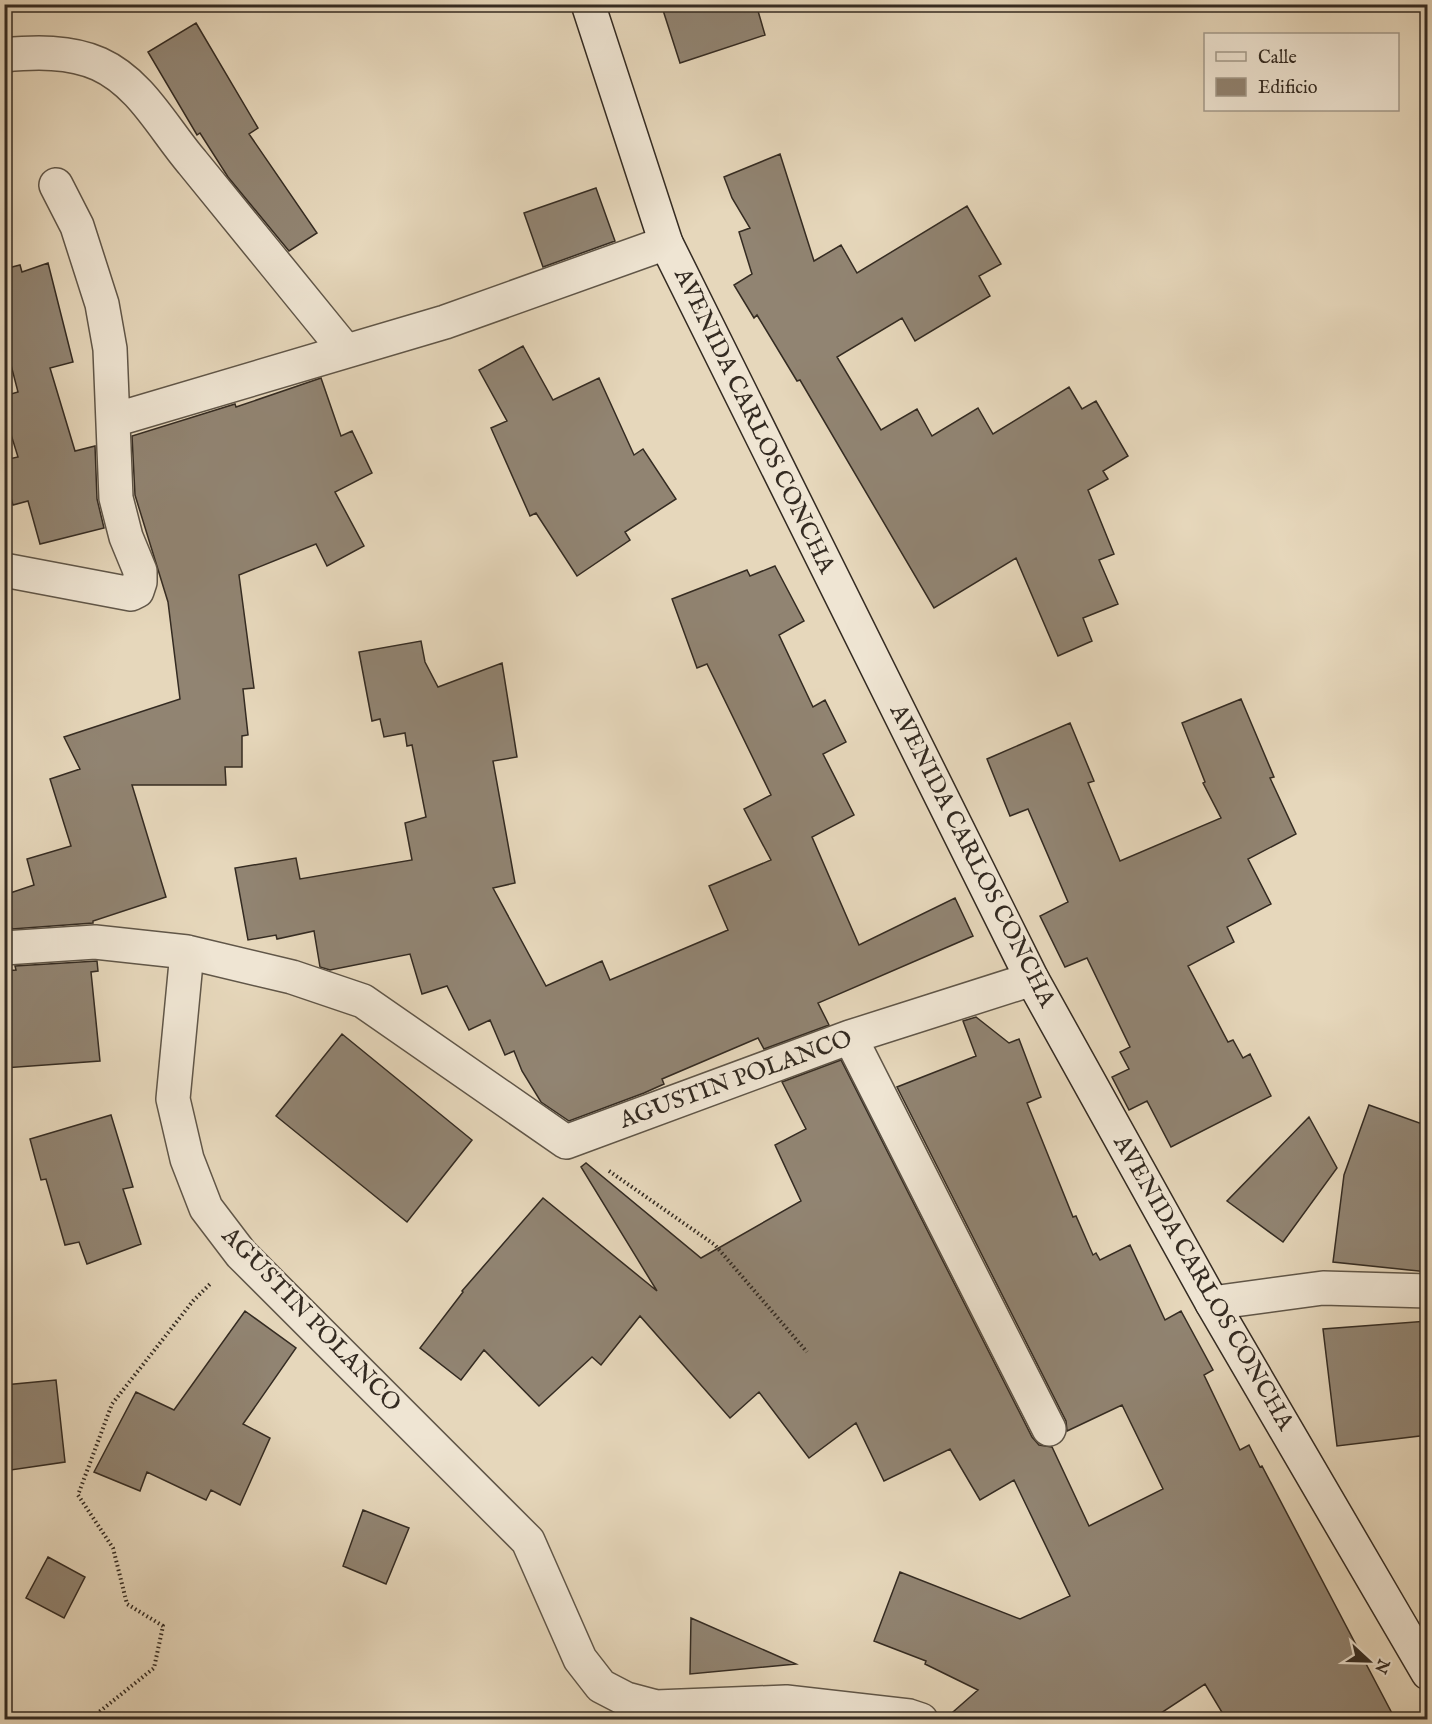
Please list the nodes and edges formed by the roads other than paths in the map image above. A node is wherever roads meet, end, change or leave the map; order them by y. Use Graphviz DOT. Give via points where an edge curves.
graph roads {
  1 [pos="588,4"];
  2 [pos="4,55"];
  3 [pos="56,185"];
  4 [pos="666,243"];
  5 [pos="345,350"];
  6 [pos="114,420"];
  7 [pos="4,570"];
  8 [pos="4,948"];
  9 [pos="187,952"];
  10 [pos="1032,979"];
  11 [pos="850,1037"];
  12 [pos="1428,1291"];
  13 [pos="1212,1303"];
  14 [pos="1049,1429"];
  15 [pos="1428,1673"];
  16 [pos="921,1719"];
  1 -- 4 [label="street, AVENIDA CARLOS CONCHA"];
  2 -- 5 [label="street" via="63,54 99,64 134,86 169,135"];
  3 -- 6 [label="street" via="77,226 102,304 110,349"];
  4 -- 5 [label="street" via="445,322"];
  4 -- 10 [label="street, AVENIDA CARLOS CONCHA"];
  5 -- 6 [label="street"];
  6 -- 7 [label="street" via="116,498 140,571 137,591 131,594"];
  8 -- 9 [label="street" via="95,942"];
  9 -- 11 [label="street, AGUSTIN POLANCO" via="292,977 363,1001 566,1142"];
  9 -- 16 [label="street, AGUSTIN POLANCO" via="173,1099 187,1159 206,1208 241,1254 528,1541 580,1659 601,1686 626,1699 656,1707 786,1702"];
  10 -- 11 [label="street, AGUSTIN POLANCO"];
  10 -- 13 [label="street, AVENIDA CARLOS CONCHA"];
  11 -- 14 [label="street"];
  12 -- 13 [label="street" via="1323,1287"];
  13 -- 15 [label="street, AVENIDA CARLOS CONCHA"];
}
